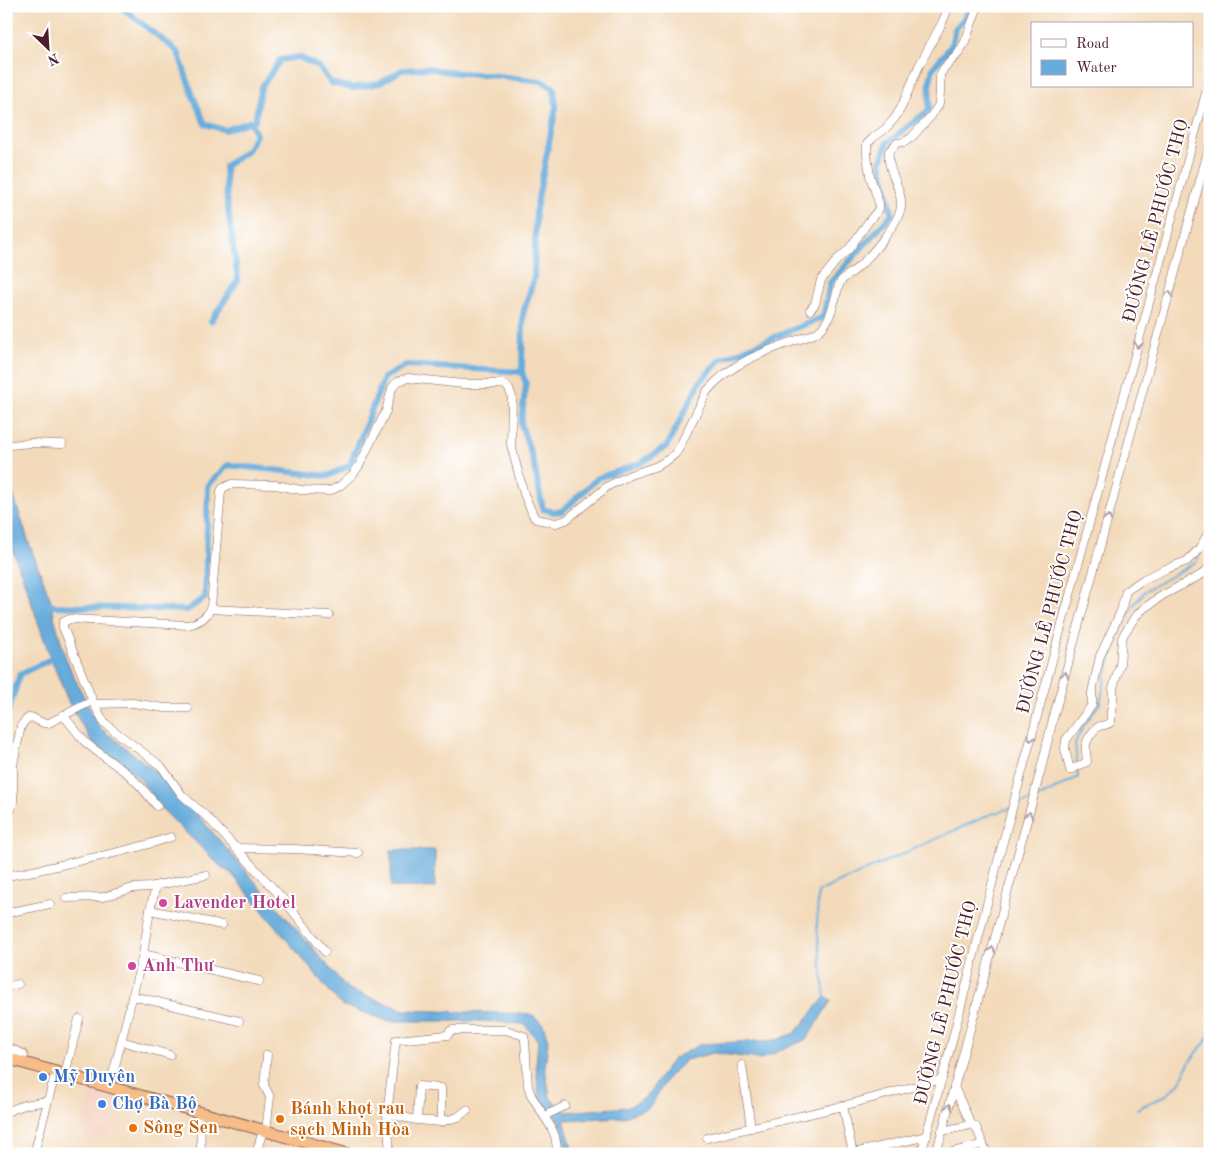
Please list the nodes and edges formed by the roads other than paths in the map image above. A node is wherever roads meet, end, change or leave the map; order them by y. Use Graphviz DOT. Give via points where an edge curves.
graph roads {
  1 [pos="949,6"];
  2 [pos="978,6"];
  3 [pos="1210,78"];
  4 [pos="1210,144"];
  5 [pos="1162,253"];
  6 [pos="1179,258"];
  7 [pos="810,310"];
  8 [pos="62,444"];
  9 [pos="10,445"];
  10 [pos="1210,530"];
  11 [pos="1210,565"];
  12 [pos="210,609"];
  13 [pos="329,615"];
  14 [pos="92,702"];
  15 [pos="188,708"];
  16 [pos="64,715"];
  17 [pos="1037,715"];
  18 [pos="1053,719"];
  19 [pos="157,806"];
  20 [pos="6,825"];
  21 [pos="171,837"];
  22 [pos="236,848"];
  23 [pos="358,853"];
  24 [pos="206,875"];
  25 [pos="6,876"];
  26 [pos="156,886"];
  27 [pos="66,898"];
  28 [pos="50,904"];
  29 [pos="150,910"];
  30 [pos="6,913"];
  31 [pos="222,925"];
  32 [pos="325,952"];
  33 [pos="143,954"];
  34 [pos="259,980"];
  35 [pos="18,984"];
  36 [pos="6,987"];
  37 [pos="132,996"];
  38 [pos="78,1019"];
  39 [pos="239,1020"];
  40 [pos="121,1041"];
  41 [pos="6,1047"];
  42 [pos="950,1049"];
  43 [pos="963,1053"];
  44 [pos="170,1055"];
  45 [pos="267,1055"];
  46 [pos="6,1058"];
  47 [pos="20,1061"];
  48 [pos="742,1065"];
  49 [pos="61,1072"];
  50 [pos="942,1079"];
  51 [pos="110,1086"];
  52 [pos="954,1087"];
  53 [pos="47,1101"];
  54 [pos="565,1106"];
  55 [pos="843,1106"];
  56 [pos="467,1110"];
  57 [pos="6,1112"];
  58 [pos="200,1112"];
  59 [pos="387,1114"];
  60 [pos="546,1115"];
  61 [pos="417,1120"];
  62 [pos="442,1122"];
  63 [pos="971,1124"];
  64 [pos="751,1128"];
  65 [pos="264,1130"];
  66 [pos="942,1131"];
  67 [pos="927,1136"];
  68 [pos="707,1138"];
  69 [pos="983,1144"];
  70 [pos="34,1154"];
  71 [pos="201,1154"];
  72 [pos="256,1154"];
  73 [pos="348,1154"];
  74 [pos="390,1154"];
  75 [pos="558,1154"];
  76 [pos="852,1154"];
  77 [pos="922,1154"];
  78 [pos="936,1154"];
  79 [pos="944,1154"];
  80 [pos="987,1154"];
  1 -- 7 [label="street" via="901,108 892,122 867,144 870,176 879,209 821,280 815,304"];
  2 -- 12 [label="street" via="965,42 940,75 938,106 911,138 896,143 889,151 889,163 901,200 898,218 865,260 840,283 823,328 750,358 728,372 707,391 678,450 669,459 608,486 566,520 556,523 536,519 524,494 511,445 512,398 509,388 506,385 408,378 392,388 386,411 354,473 334,489 308,491 276,485 231,484 223,488"];
  3 -- 5 [label="street, ĐƯỜNG LÊ PHƯỚC THỌ"];
  4 -- 6 [label="street, ĐƯỜNG LÊ PHƯỚC THỌ"];
  5 -- 6 [label="street"];
  5 -- 17 [label="street, ĐƯỜNG LÊ PHƯỚC THỌ, one-way"];
  18 -- 6 [label="street, ĐƯỜNG LÊ PHƯỚC THỌ, one-way"];
  8 -- 9 [label="street"];
  10 -- 11 [label="street" via="1199,550 1187,561 1140,582 1125,594 1121,611 1100,656 1092,704 1066,740 1070,770 1087,762 1086,745 1090,736 1098,727 1111,722 1113,688 1124,634 1149,605 1201,575"];
  12 -- 13 [label="street"];
  12 -- 14 [label="street" via="203,620 188,625 70,619 63,622"];
  14 -- 15 [label="street" via="133,702"];
  14 -- 16 [label="street"];
  14 -- 22 [label="street" via="104,722 157,763 182,795"];
  16 -- 19 [label="street" via="86,742 128,774"];
  16 -- 20 [label="street" via="46,723 31,717 23,723 13,765 13,802"];
  17 -- 18 [label="street"];
  17 -- 42 [label="street, ĐƯỜNG LÊ PHƯỚC THỌ, one-way"];
  43 -- 18 [label="street, ĐƯỜNG LÊ PHƯỚC THỌ, one-way"];
  21 -- 25 [label="street"];
  22 -- 23 [label="street"];
  22 -- 32 [label="street" via="285,901"];
  24 -- 26 [label="street"];
  26 -- 27 [label="street" via="133,888 104,897"];
  26 -- 29 [label="street"];
  28 -- 30 [label="street"];
  29 -- 31 [label="street"];
  29 -- 33 [label="street"];
  33 -- 34 [label="street"];
  33 -- 37 [label="street"];
  35 -- 36 [label="street"];
  37 -- 39 [label="street"];
  37 -- 40 [label="street"];
  38 -- 49 [label="street"];
  40 -- 44 [label="street"];
  40 -- 51 [label="street"];
  41 -- 47 [label="street" via="23,1054"];
  42 -- 43 [label="street"];
  42 -- 50 [label="street, ĐƯỜNG LÊ PHƯỚC THỌ"];
  43 -- 52 [label="street, ĐƯỜNG LÊ PHƯỚC THỌ"];
  45 -- 65 [label="street" via="264,1085 270,1097"];
  46 -- 47 [label="highway"];
  47 -- 49 [label="highway"];
  48 -- 64 [label="street"];
  49 -- 51 [label="highway"];
  49 -- 53 [label="street"];
  50 -- 55 [label="street"];
  50 -- 67 [label="street, ĐƯỜNG LÊ PHƯỚC THỌ"];
  51 -- 58 [label="highway"];
  52 -- 63 [label="street"];
  66 -- 52 [label="street, ĐƯỜNG LÊ PHƯỚC THỌ, one-way"];
  53 -- 57 [label="street"];
  53 -- 70 [label="street"];
  54 -- 60 [label="street"];
  55 -- 64 [label="street"];
  55 -- 76 [label="street"];
  56 -- 62 [label="street"];
  58 -- 65 [label="highway"];
  58 -- 71 [label="street"];
  59 -- 60 [label="street" via="396,1040 448,1035 452,1030 497,1029 524,1036 528,1086"];
  59 -- 61 [label="street"];
  59 -- 74 [label="street"];
  60 -- 75 [label="street"];
  61 -- 62 [label="street"];
  61 -- 62 [label="street" via="419,1086 441,1088"];
  63 -- 66 [label="street"];
  63 -- 69 [label="street" via="976,1127"];
  64 -- 68 [label="street"];
  65 -- 72 [label="street"];
  65 -- 73 [label="highway"];
  66 -- 78 [label="street, ĐƯỜNG LÊ PHƯỚC THỌ"];
  67 -- 76 [label="street"];
  67 -- 77 [label="street, ĐƯỜNG LÊ PHƯỚC THỌ"];
  69 -- 79 [label="street"];
  69 -- 80 [label="street"];
}
